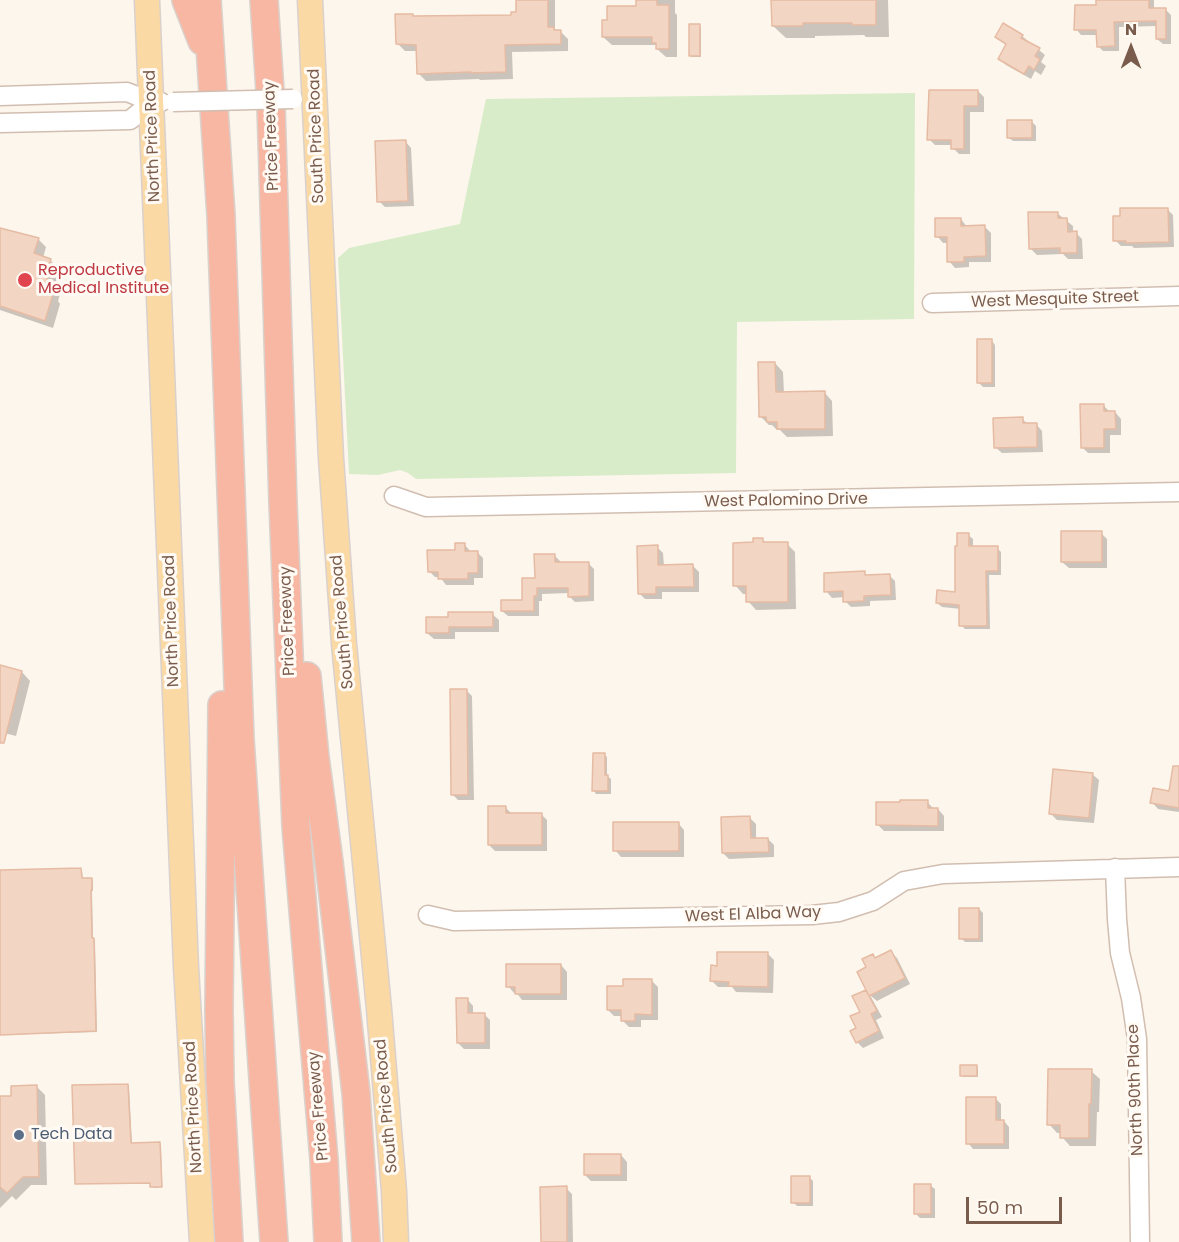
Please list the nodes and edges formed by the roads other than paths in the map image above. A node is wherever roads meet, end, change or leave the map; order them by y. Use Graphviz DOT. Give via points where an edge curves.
graph roads {
  1 [pos="147,0"];
  2 [pos="186,0"];
  3 [pos="207,0"];
  4 [pos="264,0"];
  5 [pos="279,0"];
  6 [pos="310,0"];
  7 [pos="210,63"];
  8 [pos="0,96"];
  9 [pos="293,101"];
  10 [pos="163,102"];
  11 [pos="0,123"];
  12 [pos="1179,296"];
  13 [pos="932,303"];
  14 [pos="1179,492"];
  15 [pos="231,494"];
  16 [pos="394,496"];
  17 [pos="283,503"];
  18 [pos="1179,867"];
  19 [pos="1115,868"];
  20 [pos="428,915"];
  21 [pos="202,1242"];
  22 [pos="229,1242"];
  23 [pos="274,1242"];
  24 [pos="328,1242"];
  25 [pos="366,1242"];
  26 [pos="396,1242"];
  27 [pos="1140,1242"];
  1 -- 10 [label="main road, North Price Road"];
  2 -- 7 [label="highway"];
  3 -- 7 [label="highway"];
  4 -- 9 [label="highway, Price Freeway"];
  5 -- 9 [label="highway" via="282,56"];
  6 -- 9 [label="main road, South Price Road"];
  7 -- 15 [label="highway" via="221,216"];
  8 -- 10 [label="street" via="127,92"];
  9 -- 10 [label="street, bridge"];
  9 -- 17 [label="highway, Price Freeway"];
  9 -- 26 [label="main road, South Price Road" via="320,235 344,644 379,1009"];
  10 -- 11 [label="street" via="130,120"];
  10 -- 21 [label="main road, North Price Road" via="186,967"];
  12 -- 13 [label="street, West Mesquite Street"];
  14 -- 16 [label="street, West Palomino Drive" via="426,507"];
  15 -- 22 [label="highway" via="222,676 219,1009"];
  15 -- 23 [label="highway" via="240,739"];
  17 -- 24 [label="highway, Price Freeway" via="296,827"];
  17 -- 25 [label="highway" via="304,601 308,696 356,1093"];
  18 -- 19 [label="street, West El Alba Way"];
  19 -- 20 [label="street, West El Alba Way" via="943,874 904,881 873,902 812,915 454,921"];
  19 -- 27 [label="street, North 90th Place" via="1120,953 1137,1039"];
}
